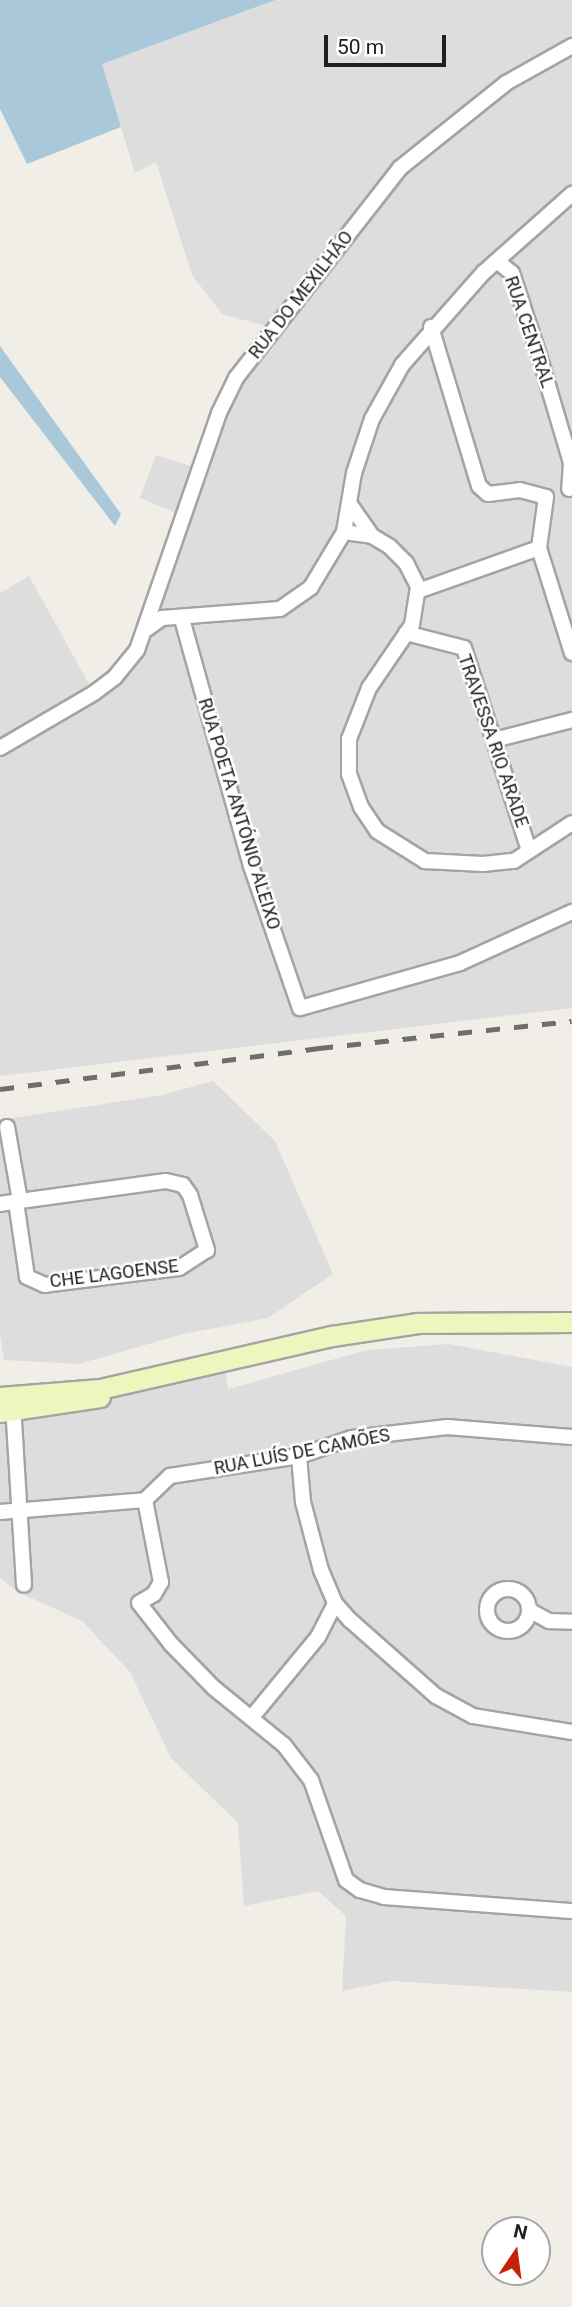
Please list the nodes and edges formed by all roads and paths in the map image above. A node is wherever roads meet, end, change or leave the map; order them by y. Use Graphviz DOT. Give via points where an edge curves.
graph roads {
  1 [pos="572,47"];
  2 [pos="572,194"];
  3 [pos="512,249"];
  4 [pos="497,261"];
  5 [pos="512,273"];
  6 [pos="431,327"];
  7 [pos="570,492"];
  8 [pos="546,497"];
  9 [pos="349,503"];
  10 [pos="344,532"];
  11 [pos="372,536"];
  12 [pos="539,548"];
  13 [pos="418,591"];
  14 [pos="182,619"];
  15 [pos="147,629"];
  16 [pos="406,633"];
  17 [pos="572,653"];
  18 [pos="572,720"];
  19 [pos="494,740"];
  20 [pos="0,748"];
  21 [pos="572,823"];
  22 [pos="529,850"];
  23 [pos="572,912"];
  24 [pos="7,1127"];
  25 [pos="18,1201"];
  26 [pos="0,1204"];
  27 [pos="572,1322"];
  28 [pos="219,1365"];
  29 [pos="0,1397"];
  30 [pos="7,1416"];
  31 [pos="572,1438"];
  32 [pos="299,1456"];
  33 [pos="145,1500"];
  34 [pos="0,1512"];
  35 [pos="19,1512"];
  36 [pos="24,1585"];
  37 [pos="335,1602"];
  38 [pos="530,1610"];
  39 [pos="572,1622"];
  40 [pos="252,1717"];
  41 [pos="572,1732"];
  42 [pos="572,1911"];
  1 -- 15 [label="street, RUA DO MEXILHÃO" via="506,83 400,168 236,378 219,413"];
  2 -- 3 [label="street" via="542,216"];
  3 -- 4 [label="street"];
  3 -- 5 [label="street"];
  4 -- 5 [label="street, RUA CENTRAL"];
  4 -- 6 [label="street"];
  5 -- 7 [label="street, RUA CENTRAL" via="571,463"];
  6 -- 8 [label="street" via="479,486 488,495 520,490"];
  6 -- 9 [label="street" via="402,365 372,419"];
  7 -- 8 [label="street"];
  8 -- 12 [label="street"];
  9 -- 10 [label="street"];
  9 -- 11 [label="street"];
  10 -- 11 [label="street"];
  10 -- 14 [label="street" via="311,587 296,601 280,609"];
  11 -- 13 [label="street" via="407,563"];
  12 -- 13 [label="street"];
  12 -- 17 [label="street"];
  13 -- 16 [label="street"];
  14 -- 15 [label="street" via="162,618"];
  14 -- 23 [label="street, RUA POETA ANTÓNIO ALEIXO" via="251,866 300,1008 460,963"];
  15 -- 20 [label="street, RUA DO MEXILHÃO" via="115,677"];
  16 -- 19 [label="street, TRAVESSA RIO ARADE" via="464,648"];
  16 -- 22 [label="street" via="369,688 349,739 349,774 361,807 377,831 425,861 514,861"];
  18 -- 19 [label="street"];
  19 -- 22 [label="street, TRAVESSA RIO ARADE"];
  21 -- 22 [label="street"];
  24 -- 25 [label="street, CHE LAGOENSE"];
  25 -- 25 [label="street, CHE LAGOENSE" via="166,1181 183,1185 206,1250 179,1268 45,1285 27,1276"];
  25 -- 26 [label="street, CHE LAGOENSE"];
  27 -- 28 [label="main road" via="418,1323 331,1336"];
  28 -- 29 [label="main road" via="100,1389"];
  28 -- 30 [label="main road" via="179,1382"];
  30 -- 35 [label="street"];
  31 -- 32 [label="street, RUA LUÍS DE CAMÕES" via="447,1427 352,1438"];
  32 -- 33 [label="street, RUA LUÍS DE CAMÕES" via="170,1476"];
  32 -- 37 [label="street" via="303,1502"];
  33 -- 35 [label="street"];
  33 -- 40 [label="street" via="162,1582 139,1603 179,1653"];
  34 -- 35 [label="street"];
  35 -- 36 [label="street"];
  37 -- 40 [label="street" via="318,1637"];
  37 -- 41 [label="street" via="390,1660 436,1696 473,1716"];
  38 -- 39 [label="street" via="550,1621"];
  40 -- 42 [label="street" via="284,1745 311,1780 340,1869 360,1890 384,1897"];
}
